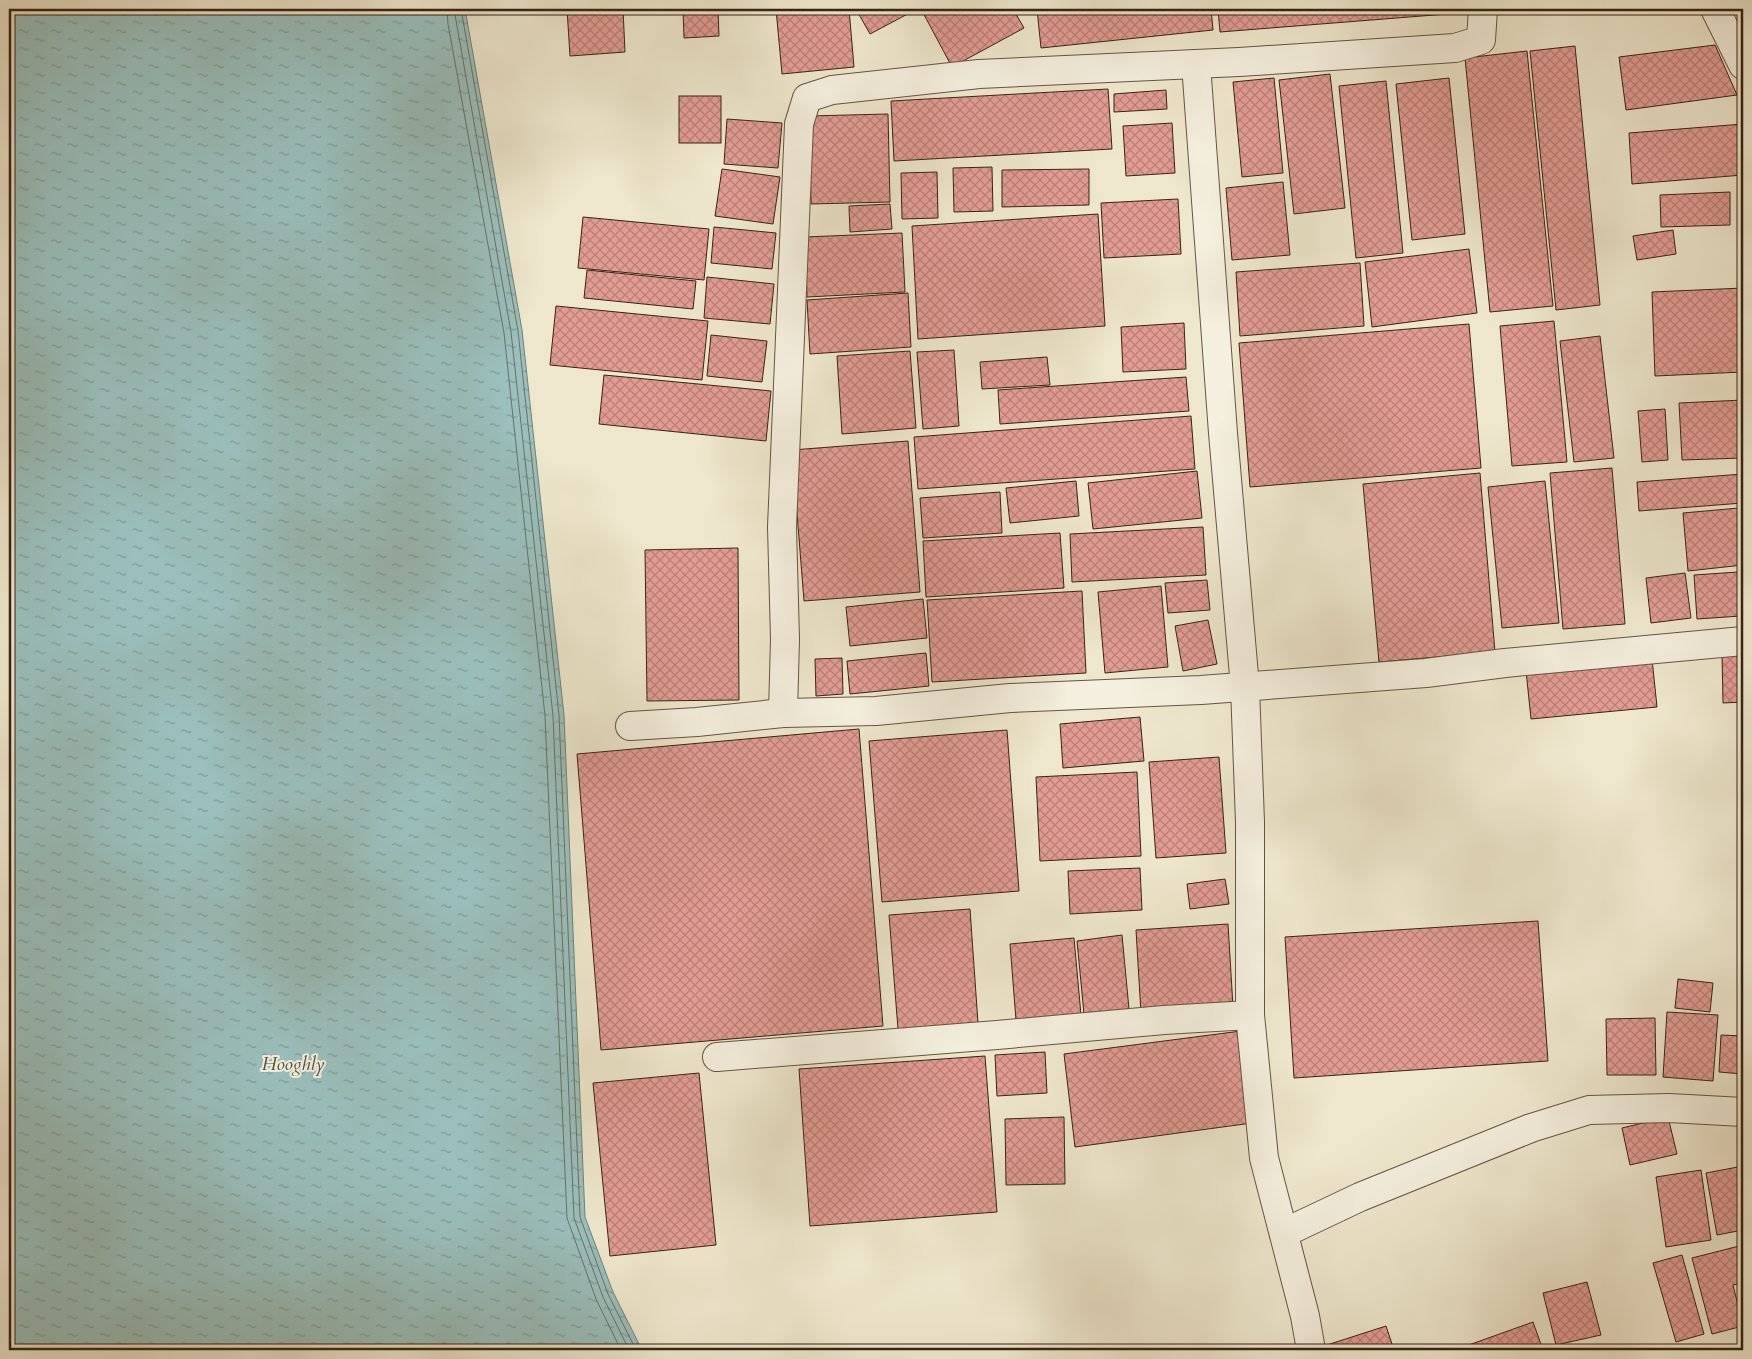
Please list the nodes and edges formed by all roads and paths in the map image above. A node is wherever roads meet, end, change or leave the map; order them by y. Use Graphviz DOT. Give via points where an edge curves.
graph roads {
  1 [pos="1483,9"];
  2 [pos="1715,9"];
  3 [pos="1196,64"];
  4 [pos="1743,65"];
  5 [pos="1743,641"];
  6 [pos="1245,687"];
  7 [pos="783,713"];
  8 [pos="630,726"];
  9 [pos="1250,1015"];
  10 [pos="717,1057"];
  11 [pos="1743,1112"];
  12 [pos="1284,1234"];
  13 [pos="1311,1350"];
  1 -- 3 [label="street" via="1481,40 1455,48"];
  2 -- 4 [label="street"];
  3 -- 6 [label="street"];
  3 -- 7 [label="street" via="979,74 832,90 807,98 799,124 782,527"];
  5 -- 6 [label="street" via="1426,673"];
  6 -- 7 [label="street" via="1010,698 876,711"];
  6 -- 9 [label="street" via="1250,822"];
  7 -- 8 [label="street"];
  9 -- 10 [label="street"];
  9 -- 12 [label="street" via="1264,1158"];
  11 -- 12 [label="street" via="1669,1108 1589,1110 1531,1128 1360,1197"];
  12 -- 13 [label="street"];
}
